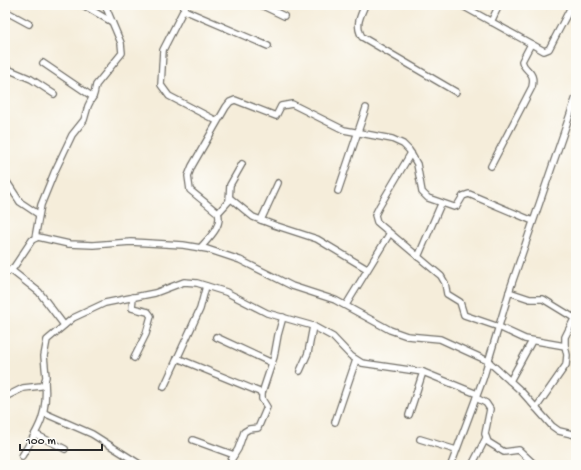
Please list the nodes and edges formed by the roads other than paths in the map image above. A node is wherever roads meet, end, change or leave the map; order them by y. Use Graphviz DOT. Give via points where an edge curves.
graph roads {
  1 [pos="83,5"];
  2 [pos="105,5"];
  3 [pos="261,5"];
  4 [pos="365,5"];
  5 [pos="461,5"];
  6 [pos="499,5"];
  7 [pos="572,5"];
  8 [pos="185,8"];
  9 [pos="5,11"];
  10 [pos="284,16"];
  11 [pos="112,22"];
  12 [pos="491,22"];
  13 [pos="29,24"];
  14 [pos="531,44"];
  15 [pos="268,46"];
  16 [pos="43,63"];
  17 [pos="5,68"];
  18 [pos="456,92"];
  19 [pos="54,94"];
  20 [pos="576,96"];
  21 [pos="93,97"];
  22 [pos="366,108"];
  23 [pos="217,121"];
  24 [pos="357,133"];
  25 [pos="411,153"];
  26 [pos="242,164"];
  27 [pos="491,166"];
  28 [pos="5,179"];
  29 [pos="278,183"];
  30 [pos="338,191"];
  31 [pos="230,198"];
  32 [pos="441,204"];
  33 [pos="218,213"];
  34 [pos="38,214"];
  35 [pos="260,220"];
  36 [pos="533,221"];
  37 [pos="390,233"];
  38 [pos="35,238"];
  39 [pos="200,248"];
  40 [pos="418,257"];
  41 [pos="367,269"];
  42 [pos="11,270"];
  43 [pos="5,274"];
  44 [pos="206,286"];
  45 [pos="509,292"];
  46 [pos="133,297"];
  47 [pos="346,305"];
  48 [pos="284,317"];
  49 [pos="575,317"];
  50 [pos="64,325"];
  51 [pos="313,326"];
  52 [pos="499,327"];
  53 [pos="216,337"];
  54 [pos="532,341"];
  55 [pos="564,346"];
  56 [pos="134,358"];
  57 [pos="177,358"];
  58 [pos="356,360"];
  59 [pos="488,361"];
  60 [pos="272,363"];
  61 [pos="300,371"];
  62 [pos="423,372"];
  63 [pos="510,380"];
  64 [pos="46,381"];
  65 [pos="164,387"];
  66 [pos="262,393"];
  67 [pos="477,396"];
  68 [pos="5,397"];
  69 [pos="536,408"];
  70 [pos="44,413"];
  71 [pos="410,415"];
  72 [pos="335,422"];
  73 [pos="36,434"];
  74 [pos="576,435"];
  75 [pos="486,438"];
  76 [pos="420,439"];
  77 [pos="193,440"];
  78 [pos="65,449"];
  79 [pos="456,450"];
  80 [pos="234,455"];
  81 [pos="22,456"];
  82 [pos="141,465"];
  83 [pos="228,465"];
  84 [pos="451,465"];
  85 [pos="472,465"];
  86 [pos="535,465"];
  1 -- 11 [label="street"];
  2 -- 11 [label="street"];
  3 -- 10 [label="street"];
  4 -- 18 [label="street" via="357,23 362,37"];
  5 -- 12 [label="street"];
  6 -- 12 [label="street"];
  7 -- 14 [label="street" via="549,49 544,51"];
  8 -- 15 [label="street"];
  8 -- 23 [label="street" via="163,50 161,85 174,100"];
  9 -- 13 [label="street"];
  11 -- 21 [label="street" via="121,43 122,53 96,85"];
  12 -- 14 [label="street"];
  14 -- 27 [label="street" via="522,61 533,76 532,86"];
  16 -- 21 [label="street"];
  17 -- 19 [label="street" via="31,79"];
  20 -- 36 [label="street"];
  21 -- 34 [label="street" via="84,120 72,135 54,173"];
  22 -- 24 [label="street"];
  23 -- 24 [label="street" via="230,102 235,100 276,116 281,106 288,104 314,114 339,128"];
  23 -- 33 [label="street" via="188,176 190,190"];
  24 -- 25 [label="street" via="397,141 407,146"];
  24 -- 30 [label="street"];
  25 -- 32 [label="street" via="420,172 422,192"];
  25 -- 37 [label="street" via="375,215 376,222"];
  26 -- 31 [label="street" via="230,185"];
  28 -- 34 [label="street" via="20,202"];
  29 -- 35 [label="street"];
  31 -- 33 [label="street" via="228,204"];
  31 -- 35 [label="street"];
  32 -- 36 [label="street" via="457,206 463,196 469,194"];
  32 -- 40 [label="street"];
  33 -- 39 [label="street" via="218,225"];
  34 -- 38 [label="street"];
  35 -- 41 [label="street" via="317,239"];
  36 -- 45 [label="street"];
  37 -- 40 [label="street"];
  37 -- 41 [label="street"];
  38 -- 39 [label="street" via="69,244 131,242"];
  38 -- 42 [label="street"];
  39 -- 47 [label="street" via="240,260 292,286"];
  40 -- 52 [label="street" via="444,279 447,294 460,302 464,315"];
  41 -- 47 [label="street"];
  42 -- 43 [label="street"];
  42 -- 50 [label="street" via="38,292"];
  44 -- 46 [label="street" via="184,282 154,293"];
  44 -- 48 [label="street" via="237,296 266,313"];
  44 -- 57 [label="street" via="200,309"];
  45 -- 49 [label="street" via="543,299"];
  45 -- 52 [label="street"];
  46 -- 50 [label="street" via="96,306"];
  46 -- 56 [label="street" via="132,308 150,313 151,316 146,334"];
  47 -- 59 [label="street" via="395,332 407,336 440,339"];
  48 -- 51 [label="street"];
  48 -- 60 [label="street"];
  49 -- 55 [label="street" via="565,337"];
  50 -- 64 [label="street" via="48,340 45,348"];
  51 -- 58 [label="street" via="333,337"];
  51 -- 61 [label="street" via="308,353"];
  52 -- 54 [label="street"];
  52 -- 59 [label="street"];
  53 -- 60 [label="street"];
  54 -- 55 [label="street"];
  54 -- 63 [label="street"];
  55 -- 69 [label="street" via="567,355 566,365"];
  57 -- 65 [label="street"];
  57 -- 66 [label="street"];
  58 -- 62 [label="street" via="370,365"];
  58 -- 72 [label="street"];
  59 -- 63 [label="street"];
  59 -- 67 [label="street"];
  60 -- 66 [label="street"];
  62 -- 67 [label="street"];
  62 -- 71 [label="street"];
  63 -- 69 [label="street"];
  64 -- 68 [label="street" via="41,386 23,388"];
  64 -- 70 [label="street" via="47,403"];
  66 -- 80 [label="street" via="262,399 267,405 265,414 258,428 249,428 244,432"];
  67 -- 75 [label="street" via="490,409"];
  67 -- 79 [label="street"];
  69 -- 74 [label="street" via="555,429"];
  70 -- 73 [label="street"];
  70 -- 82 [label="street" via="92,434"];
  73 -- 78 [label="street"];
  73 -- 81 [label="street"];
  75 -- 85 [label="street"];
  75 -- 86 [label="street" via="490,445 504,452 519,450"];
  76 -- 79 [label="street"];
  77 -- 80 [label="street"];
  79 -- 84 [label="street"];
  80 -- 83 [label="street"];
}
